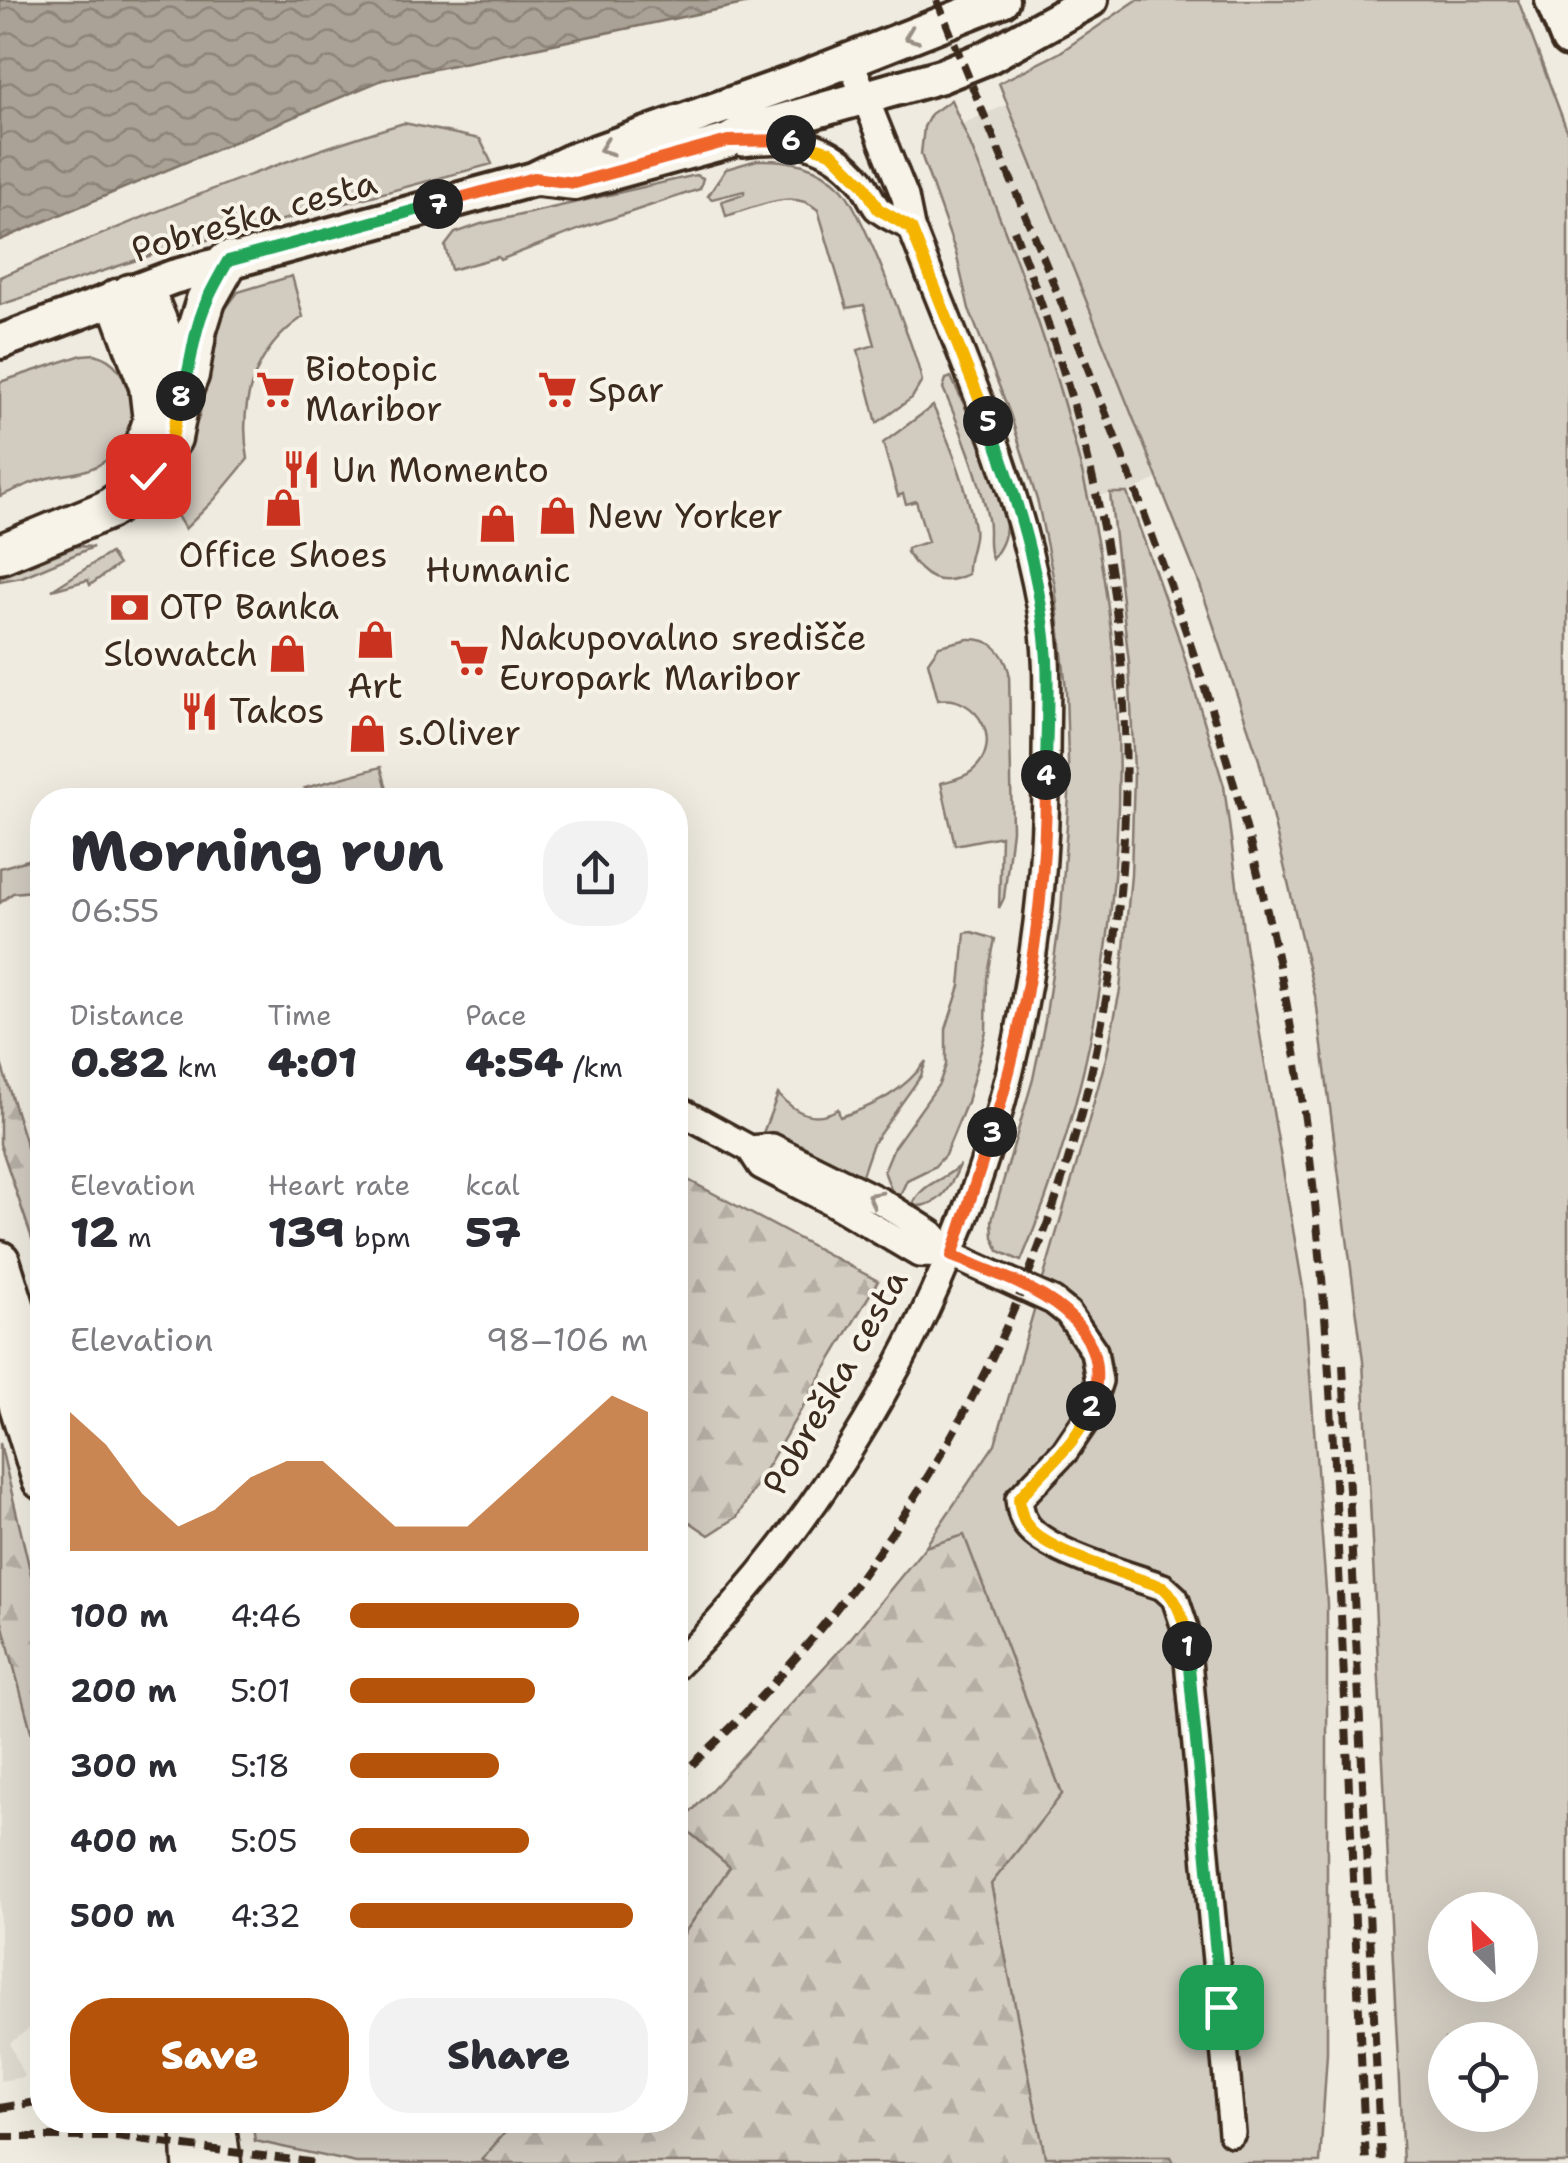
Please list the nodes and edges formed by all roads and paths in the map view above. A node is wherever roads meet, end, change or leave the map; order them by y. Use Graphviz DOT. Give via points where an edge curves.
graph roads {
  1 [pos="1002,0"];
  2 [pos="1090,0"];
  3 [pos="1552,0"];
  4 [pos="1568,40"];
  5 [pos="850,60"];
  6 [pos="864,95"];
  7 [pos="728,141"];
  8 [pos="534,178"];
  9 [pos="911,228"];
  10 [pos="228,261"];
  11 [pos="123,296"];
  12 [pos="0,342"];
  13 [pos="180,397"];
  14 [pos="0,536"];
  15 [pos="0,554"];
  16 [pos="688,1115"];
  17 [pos="952,1256"];
  18 [pos="0,1261"];
  19 [pos="0,1344"];
  20 [pos="30,1357"];
  21 [pos="30,1441"];
  22 [pos="688,1654"];
  23 [pos="195,2133"];
  24 [pos="1232,2133"];
  25 [pos="222,2163"];
  1 -- 5 [label="street, Pobreška cesta, one-way"];
  2 -- 6 [label="street" via="988,58"];
  3 -- 4 [label="street"];
  5 -- 6 [label="street, Pobreška cesta"];
  5 -- 8 [label="street, Pobreška cesta, one-way"];
  6 -- 7 [label="street"];
  6 -- 9 [label="street, Pobreška cesta"];
  7 -- 8 [label="street, Pobreška cesta" via="575,183"];
  7 -- 9 [label="street, Pobreška cesta" via="784,139 819,146 848,166 878,209"];
  8 -- 10 [label="street, Pobreška cesta"];
  9 -- 17 [label="street, Pobreška cesta" via="1009,480 1026,534 1047,660 1042,900 1032,970 1012,1067"];
  10 -- 11 [label="street, Pobreška cesta"];
  10 -- 13 [label="main road" via="206,300"];
  11 -- 12 [label="street, Pobreška cesta"];
  11 -- 13 [label="main road" via="150,304"];
  11 -- 14 [label="main road" via="153,421 141,456 114,482"];
  13 -- 15 [label="main road" via="172,438 129,495"];
  16 -- 17 [label="street" via="750,1150 772,1147 882,1202 932,1233"];
  17 -- 22 [label="street, Pobreška cesta" via="880,1399 802,1520 744,1596"];
  17 -- 24 [label="street" via="1054,1301 1094,1351 1099,1381 1086,1420 1019,1499 1030,1529 1091,1562 1163,1587 1175,1598 1185,1628"];
  18 -- 20 [label="main road"];
  19 -- 21 [label="main road"];
  23 -- 25 [label="main road"];
}
